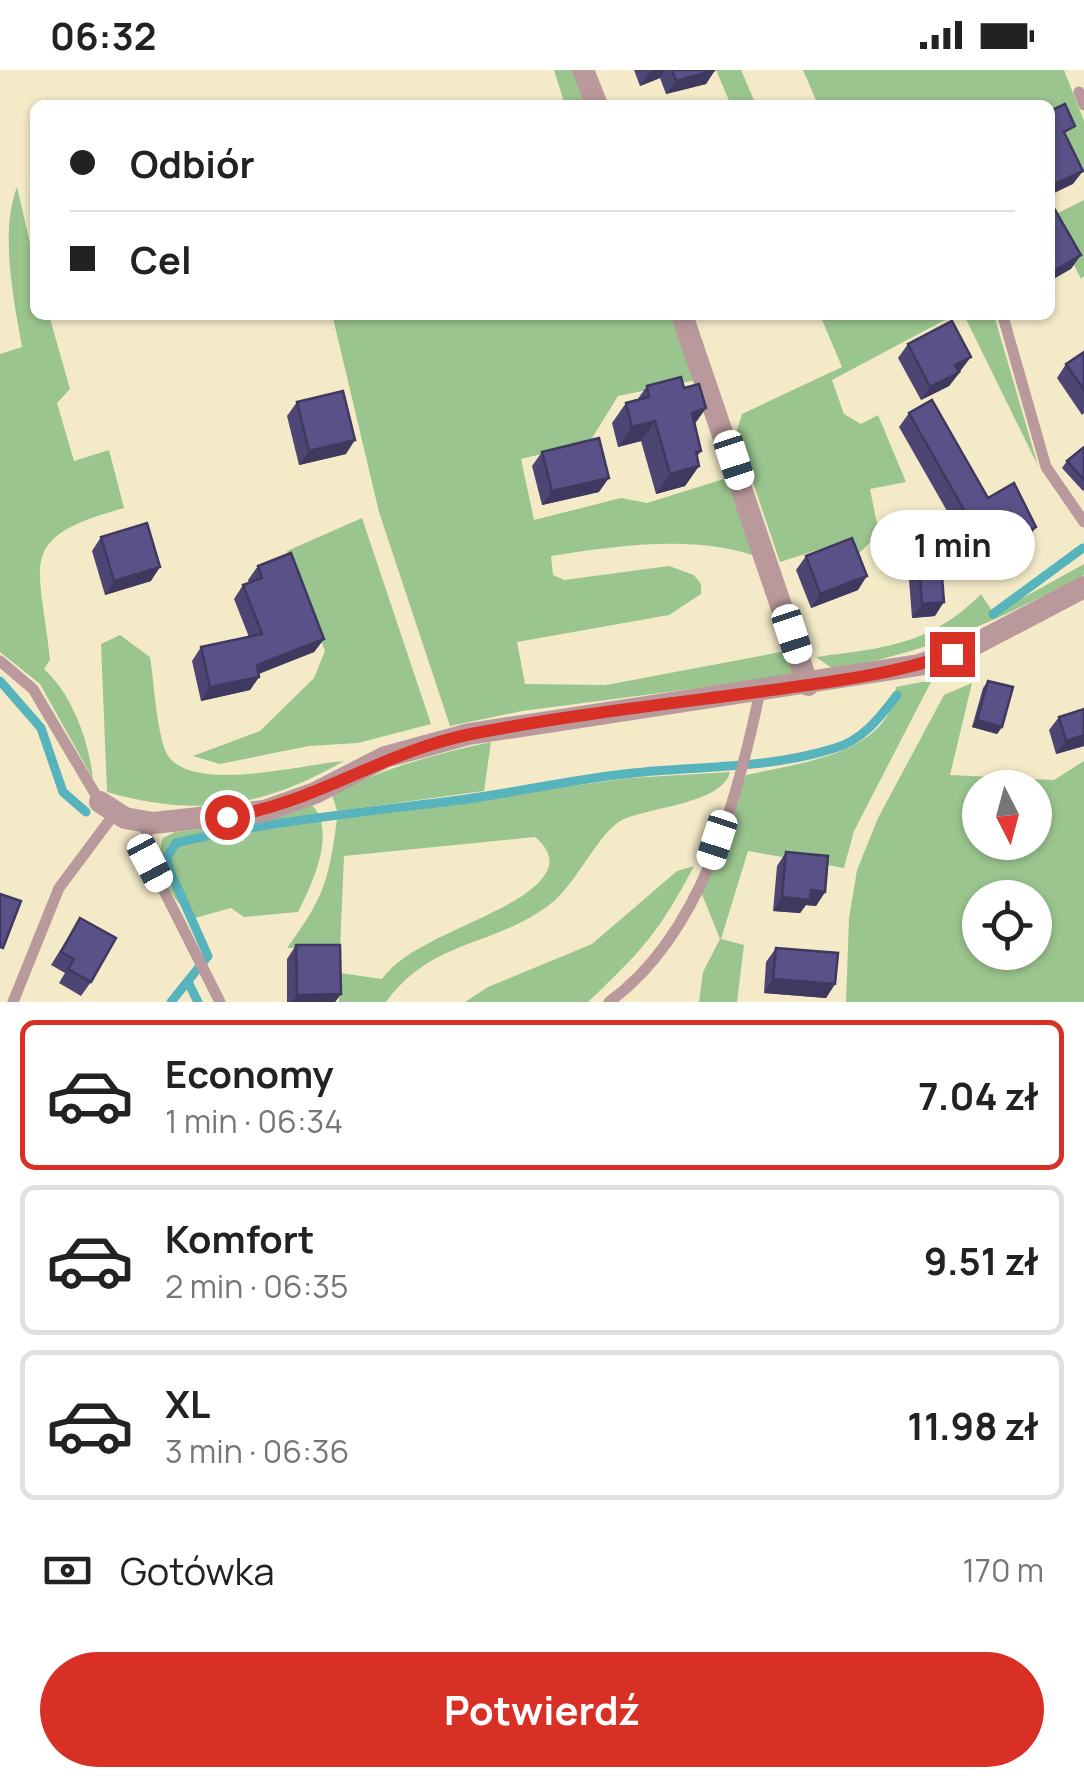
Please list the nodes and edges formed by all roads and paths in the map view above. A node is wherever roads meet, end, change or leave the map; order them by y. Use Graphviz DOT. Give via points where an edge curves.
graph roads {
  1 [pos="584,70"];
  2 [pos="596,100"];
  3 [pos="684,320"];
  4 [pos="1004,320"];
  5 [pos="1084,522"];
  6 [pos="1081,596"];
  7 [pos="0,662"];
  8 [pos="808,685"];
  9 [pos="760,691"];
  10 [pos="108,808"];
  11 [pos="145,821"];
  12 [pos="13,1002"];
  13 [pos="220,1002"];
  14 [pos="609,1002"];
  1 -- 2 [label="street"];
  3 -- 8 [label="street"];
  4 -- 5 [label="lane" via="1046,467"];
  6 -- 8 [label="street" via="952,654 886,674"];
  7 -- 10 [label="lane" via="34,689"];
  8 -- 9 [label="street"];
  9 -- 11 [label="street" via="469,734 385,758 264,811"];
  9 -- 14 [label="lane" via="708,866 662,950"];
  10 -- 11 [label="street"];
  10 -- 12 [label="lane" via="58,888"];
  11 -- 13 [label="lane" via="150,863"];
}
